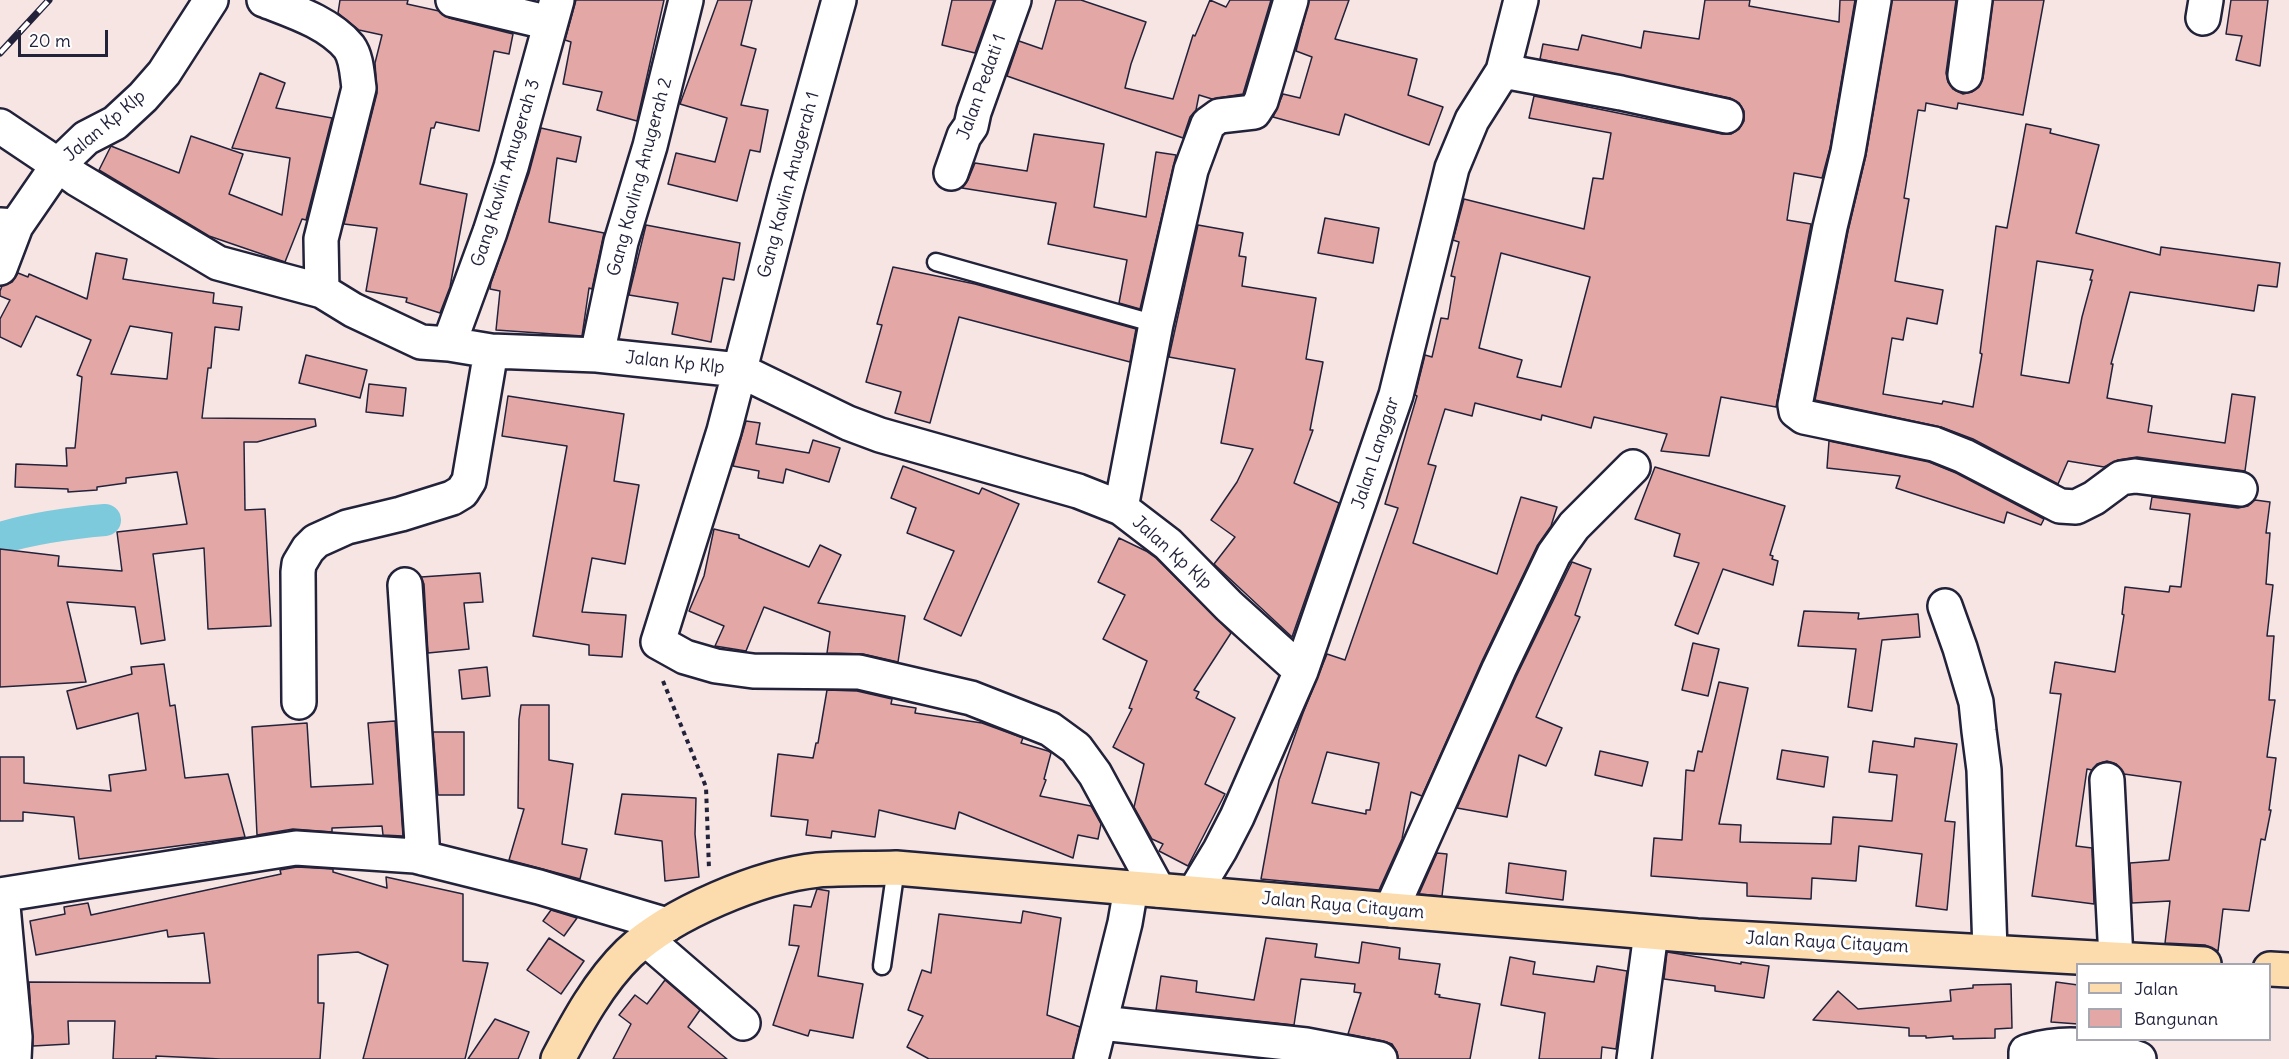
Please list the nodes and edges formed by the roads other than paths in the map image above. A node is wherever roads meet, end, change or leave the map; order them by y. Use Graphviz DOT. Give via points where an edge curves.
graph roads {
  1 [pos="211,0"];
  2 [pos="264,0"];
  3 [pos="453,0"];
  4 [pos="686,0"];
  5 [pos="839,0"];
  6 [pos="1014,0"];
  7 [pos="1291,0"];
  8 [pos="1521,0"];
  9 [pos="1874,0"];
  10 [pos="1975,0"];
  11 [pos="553,11"];
  12 [pos="1503,70"];
  13 [pos="1965,75"];
  14 [pos="1726,116"];
  15 [pos="0,127"];
  16 [pos="58,165"];
  17 [pos="951,173"];
  18 [pos="8,226"];
  19 [pos="936,262"];
  20 [pos="0,268"];
  21 [pos="322,291"];
  22 [pos="1156,324"];
  23 [pos="449,344"];
  24 [pos="492,351"];
  25 [pos="597,355"];
  26 [pos="739,370"];
  27 [pos="1633,467"];
  28 [pos="2240,489"];
  29 [pos="1121,508"];
  30 [pos="405,585"];
  31 [pos="1945,606"];
  32 [pos="1301,671"];
  33 [pos="299,702"];
  34 [pos="2107,780"];
  35 [pos="423,858"];
  36 [pos="896,868"];
  37 [pos="1144,889"];
  38 [pos="1194,893"];
  39 [pos="1,895"];
  40 [pos="1391,910"];
  41 [pos="657,932"];
  42 [pos="1651,933"];
  43 [pos="1990,951"];
  44 [pos="2134,961"];
  45 [pos="2181,963"];
  46 [pos="882,966"];
  47 [pos="2271,969"];
  48 [pos="2289,970"];
  49 [pos="743,1023"];
  50 [pos="1101,1023"];
  51 [pos="2136,1052"];
  52 [pos="1634,1057"];
  53 [pos="14,1059"];
  54 [pos="558,1059"];
  55 [pos="1091,1059"];
  56 [pos="1380,1059"];
  57 [pos="2026,1059"];
  1 -- 16 [label="street, Jalan Kp Klp" via="164,73 143,97 115,123 86,138"];
  2 -- 21 [label="street" via="307,17 333,34 350,48 357,67 359,88 321,239"];
  3 -- 11 [label="street"];
  4 -- 25 [label="street, Gang Kavling Anugerah 2" via="650,146 621,242"];
  5 -- 26 [label="street, Gang Kavlin Anugerah 1"];
  6 -- 17 [label="street, Jalan Pedati 1"];
  7 -- 22 [label="street" via="1261,101 1254,112 1218,116 1208,124 1191,170"];
  8 -- 12 [label="street, Jalan Langgar"];
  9 -- 28 [label="street" via="1796,411 1804,417 1934,444 2060,506 2076,507 2121,478 2135,476"];
  10 -- 13 [label="street"];
  11 -- 23 [label="street, Gang Kavlin Anugerah 3" via="511,166"];
  12 -- 14 [label="street"];
  12 -- 32 [label="street, Jalan Langgar" via="1472,120 1452,168 1396,395"];
  15 -- 16 [label="street, Jalan Kp Klp"];
  16 -- 18 [label="street"];
  16 -- 21 [label="street, Jalan Kp Klp" via="218,263"];
  18 -- 20 [label="street"];
  19 -- 22 [label="lane"];
  21 -- 23 [label="street, Jalan Kp Klp" via="421,342"];
  22 -- 29 [label="street"];
  23 -- 24 [label="street, Jalan Kp Klp"];
  24 -- 25 [label="street, Jalan Kp Klp"];
  24 -- 33 [label="street" via="469,481 462,492 329,534 316,541 299,564"];
  25 -- 26 [label="street, Jalan Kp Klp"];
  26 -- 29 [label="street, Jalan Kp Klp" via="880,435 1078,491"];
  26 -- 37 [label="street, Gang Kavlin Anugerah 1" via="724,431 658,642 685,657 716,666 753,671 859,672 971,698 1050,729 1076,748 1095,774"];
  27 -- 40 [label="street" via="1574,526 1554,554"];
  29 -- 32 [label="street, Jalan Kp Klp" via="1168,544"];
  30 -- 35 [label="street"];
  31 -- 43 [label="street" via="1972,691 1979,731 1984,770"];
  32 -- 38 [label="street, Jalan Langgar" via="1237,817"];
  34 -- 44 [label="street"];
  35 -- 39 [label="street" via="296,848"];
  35 -- 41 [label="street" via="539,887"];
  36 -- 37 [label="main road, Jalan Raya Citayam"];
  36 -- 41 [label="main road, Jalan Raya Citayam" via="817,870 755,884"];
  36 -- 46 [label="lane"];
  37 -- 38 [label="main road, Jalan Raya Citayam"];
  37 -- 50 [label="street" via="1125,923"];
  38 -- 40 [label="main road, Jalan Raya Citayam"];
  39 -- 53 [label="street"];
  40 -- 42 [label="main road, Jalan Raya Citayam"];
  41 -- 49 [label="street"];
  41 -- 54 [label="main road, Jalan Raya Citayam" via="629,953 599,989"];
  42 -- 43 [label="main road, Jalan Raya Citayam"];
  42 -- 52 [label="street"];
  43 -- 44 [label="main road, Jalan Raya Citayam"];
  44 -- 45 [label="main road, Jalan Raya Citayam"];
  47 -- 48 [label="main road"];
  50 -- 55 [label="street"];
  50 -- 56 [label="street" via="1306,1046"];
  51 -- 57 [label="street" via="2068,1044 2026,1052"];
}
